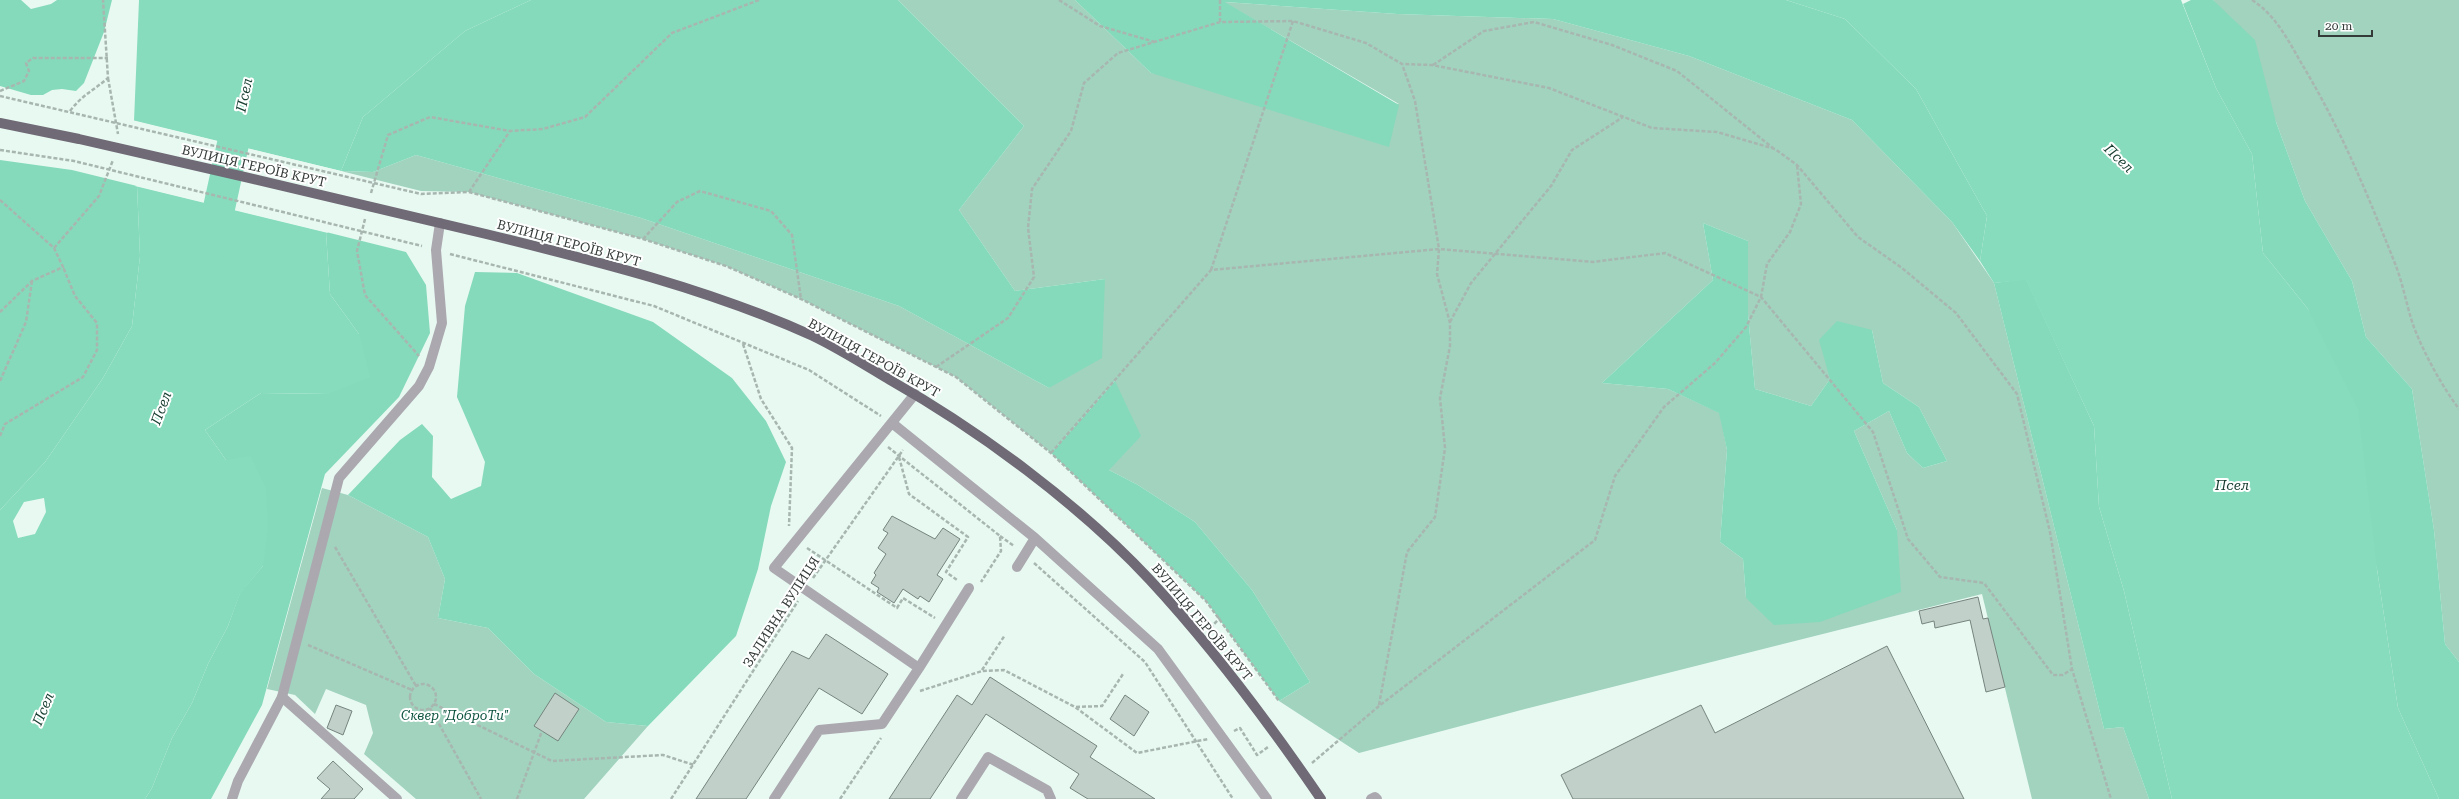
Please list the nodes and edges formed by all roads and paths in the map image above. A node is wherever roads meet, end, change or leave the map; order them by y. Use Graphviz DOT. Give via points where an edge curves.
graph roads {
  1 [pos="103,0"];
  2 [pos="759,0"];
  3 [pos="1059,0"];
  4 [pos="1220,0"];
  5 [pos="2252,0"];
  6 [pos="1293,21"];
  7 [pos="1220,22"];
  8 [pos="1155,42"];
  9 [pos="108,58"];
  10 [pos="1402,64"];
  11 [pos="1432,65"];
  12 [pos="108,78"];
  13 [pos="0,91"];
  14 [pos="0,96"];
  15 [pos="70,111"];
  16 [pos="1623,117"];
  17 [pos="0,123"];
  18 [pos="510,131"];
  19 [pos="118,140"];
  20 [pos="1775,149"];
  21 [pos="0,150"];
  22 [pos="116,154"];
  23 [pos="1797,165"];
  24 [pos="469,192"];
  25 [pos="370,198"];
  26 [pos="0,200"];
  27 [pos="366,213"];
  28 [pos="440,223"];
  29 [pos="643,239"];
  30 [pos="54,248"];
  31 [pos="1439,249"];
  32 [pos="436,250"];
  33 [pos="1496,254"];
  34 [pos="63,267"];
  35 [pos="1211,270"];
  36 [pos="32,281"];
  37 [pos="1761,297"];
  38 [pos="801,299"];
  39 [pos="0,312"];
  40 [pos="1450,323"];
  41 [pos="743,343"];
  42 [pos="429,367"];
  43 [pos="936,367"];
  44 [pos="0,381"];
  45 [pos="916,394"];
  46 [pos="2459,409"];
  47 [pos="892,423"];
  48 [pos="0,436"];
  49 [pos="911,439"];
  50 [pos="879,440"];
  51 [pos="1051,454"];
  52 [pos="899,456"];
  53 [pos="789,528"];
  54 [pos="326,532"];
  55 [pos="1000,536"];
  56 [pos="1035,538"];
  57 [pos="797,541"];
  58 [pos="1025,554"];
  59 [pos="825,561"];
  60 [pos="1017,567"];
  61 [pos="974,587"];
  62 [pos="955,588"];
  63 [pos="805,589"];
  64 [pos="940,612"];
  65 [pos="936,618"];
  66 [pos="932,623"];
  67 [pos="1005,635"];
  68 [pos="296,640"];
  69 [pos="919,668"];
  70 [pos="2072,669"];
  71 [pos="982,671"];
  72 [pos="1123,674"];
  73 [pos="416,686"];
  74 [pos="412,690"];
  75 [pos="916,692"];
  76 [pos="282,697"];
  77 [pos="1279,701"];
  78 [pos="434,704"];
  79 [pos="1379,706"];
  80 [pos="1075,707"];
  81 [pos="430,708"];
  82 [pos="1240,728"];
  83 [pos="542,731"];
  84 [pos="883,734"];
  85 [pos="1222,737"];
  86 [pos="1280,739"];
  87 [pos="1194,742"];
  88 [pos="534,753"];
  89 [pos="694,765"];
  90 [pos="1302,771"];
  91 [pos="232,799"];
  92 [pos="397,799"];
  93 [pos="481,799"];
  94 [pos="517,799"];
  95 [pos="671,799"];
  96 [pos="774,799"];
  97 [pos="840,799"];
  98 [pos="962,799"];
  99 [pos="1051,799"];
  100 [pos="1233,799"];
  101 [pos="1267,799"];
  102 [pos="1321,799"];
  103 [pos="1371,799"];
  104 [pos="1377,799"];
  105 [pos="2111,799"];
  1 -- 9 [label="path"];
  2 -- 18 [label="path" via="672,33 584,117 543,129"];
  3 -- 8 [label="path" via="1100,26"];
  4 -- 7 [label="path"];
  5 -- 46 [label="path" via="2264,8 2283,32 2323,99 2396,268 2415,330 2449,396"];
  6 -- 7 [label="path"];
  6 -- 10 [label="path" via="1366,43"];
  6 -- 35 [label="path"];
  7 -- 8 [label="path"];
  8 -- 43 [label="path" via="1118,53 1084,83 1071,131 1032,189 1028,228 1034,277 1008,318"];
  9 -- 12 [label="path"];
  9 -- 13 [label="path" via="33,58 26,63 29,71 24,81"];
  10 -- 11 [label="path"];
  10 -- 31 [label="path" via="1415,101"];
  11 -- 16 [label="path" via="1549,88"];
  11 -- 20 [label="path" via="1484,31 1534,22 1612,45 1677,71"];
  12 -- 15 [label="path" via="80,97"];
  12 -- 19 [label="path"];
  14 -- 15 [label="path"];
  15 -- 24 [label="path" via="420,194"];
  16 -- 20 [label="path" via="1652,128 1716,132"];
  16 -- 33 [label="path" via="1572,150 1551,186"];
  17 -- 28 [label="main road, ВУЛИЦЯ ГЕРОЇВ КРУТ"];
  18 -- 24 [label="path"];
  18 -- 25 [label="path" via="430,117 388,135"];
  20 -- 23 [label="path"];
  21 -- 32 [label="path" via="74,162 409,241"];
  22 -- 30 [label="path" via="99,196"];
  23 -- 37 [label="path" via="1801,204 1790,232 1767,264"];
  23 -- 70 [label="path" via="1858,237 1902,268 1956,314 2016,394 2050,532"];
  24 -- 29 [label="path"];
  26 -- 30 [label="path"];
  27 -- 42 [label="path" via="357,251 365,295"];
  28 -- 32 [label="street"];
  28 -- 45 [label="main road, ВУЛИЦЯ ГЕРОЇВ КРУТ" via="577,256 710,295 815,337"];
  29 -- 38 [label="path" via="726,266"];
  29 -- 38 [label="path" via="677,202 700,191 771,211 792,234"];
  30 -- 34 [label="path"];
  31 -- 33 [label="path"];
  31 -- 35 [label="path"];
  31 -- 40 [label="path" via="1437,274"];
  32 -- 41 [label="path" via="654,306"];
  32 -- 42 [label="street" via="442,323"];
  33 -- 37 [label="path" via="1593,262 1665,253"];
  33 -- 40 [label="path" via="1472,283"];
  34 -- 36 [label="path"];
  34 -- 48 [label="path" via="75,296 97,324 97,350 83,378 5,424"];
  35 -- 51 [label="path"];
  36 -- 39 [label="path"];
  36 -- 44 [label="path" via="26,322"];
  37 -- 70 [label="path" via="1874,432 1908,539 1940,577 1984,583 2053,675 2063,675"];
  37 -- 79 [label="path" via="1746,327 1715,362 1664,407 1615,476 1595,540"];
  38 -- 43 [label="path"];
  40 -- 79 [label="path" via="1450,346 1440,398 1445,448 1436,518 1407,552"];
  41 -- 47 [label="path" via="809,370"];
  41 -- 53 [label="path" via="761,399 792,448"];
  42 -- 54 [label="street" via="419,386 339,478"];
  43 -- 51 [label="path" via="956,377"];
  45 -- 47 [label="street"];
  45 -- 86 [label="main road, ВУЛИЦЯ ГЕРОЇВ КРУТ" via="1001,451 1084,518 1142,572 1201,637"];
  47 -- 49 [label="street"];
  47 -- 50 [label="street"];
  49 -- 52 [label="path, ЗАЛИВНА ВУЛИЦЯ"];
  49 -- 56 [label="street"];
  50 -- 52 [label="path"];
  50 -- 57 [label="street"];
  51 -- 77 [label="path" via="1206,600"];
  52 -- 55 [label="path"];
  52 -- 59 [label="path, ЗАЛИВНА ВУЛИЦЯ"];
  52 -- 62 [label="path" via="909,494 968,537 946,572 959,582"];
  54 -- 68 [label="street"];
  54 -- 73 [label="path"];
  55 -- 58 [label="path"];
  55 -- 61 [label="path" via="1001,551"];
  56 -- 58 [label="street"];
  56 -- 85 [label="street" via="1158,649"];
  57 -- 59 [label="path"];
  57 -- 63 [label="street" via="774,568"];
  58 -- 60 [label="street"];
  58 -- 87 [label="path" via="1145,662"];
  59 -- 63 [label="path, ЗАЛИВНА ВУЛИЦЯ"];
  59 -- 65 [label="path" via="897,608 903,598"];
  61 -- 69 [label="street"];
  63 -- 69 [label="street"];
  63 -- 89 [label="path, ЗАЛИВНА ВУЛИЦЯ"];
  64 -- 65 [label="path"];
  65 -- 66 [label="path"];
  67 -- 71 [label="path"];
  68 -- 74 [label="path"];
  68 -- 76 [label="street"];
  69 -- 96 [label="street" via="882,724 819,730"];
  70 -- 105 [label="path"];
  71 -- 75 [label="path"];
  71 -- 80 [label="path" via="1004,670"];
  72 -- 80 [label="path" via="1102,706"];
  73 -- 74 [label="path"];
  73 -- 78 [label="path" via="425,684 432,688 436,696"];
  74 -- 81 [label="path" via="410,699 414,706 422,710"];
  76 -- 91 [label="street" via="238,781"];
  76 -- 92 [label="street"];
  78 -- 81 [label="path"];
  78 -- 88 [label="path"];
  79 -- 90 [label="path"];
  80 -- 87 [label="path" via="1137,753"];
  81 -- 93 [label="path"];
  82 -- 86 [label="path" via="1257,755"];
  83 -- 88 [label="path"];
  84 -- 97 [label="path"];
  85 -- 87 [label="path"];
  85 -- 101 [label="street"];
  86 -- 90 [label="main road, ВУЛИЦЯ ГЕРОЇВ КРУТ"];
  87 -- 100 [label="path"];
  88 -- 89 [label="path" via="552,761 663,755"];
  88 -- 94 [label="path"];
  89 -- 95 [label="path, ЗАЛИВНА ВУЛИЦЯ"];
  90 -- 102 [label="main road, ВУЛИЦЯ ГЕРОЇВ КРУТ"];
  98 -- 99 [label="street" via="988,757 1047,790"];
  103 -- 104 [label="street"];
}
